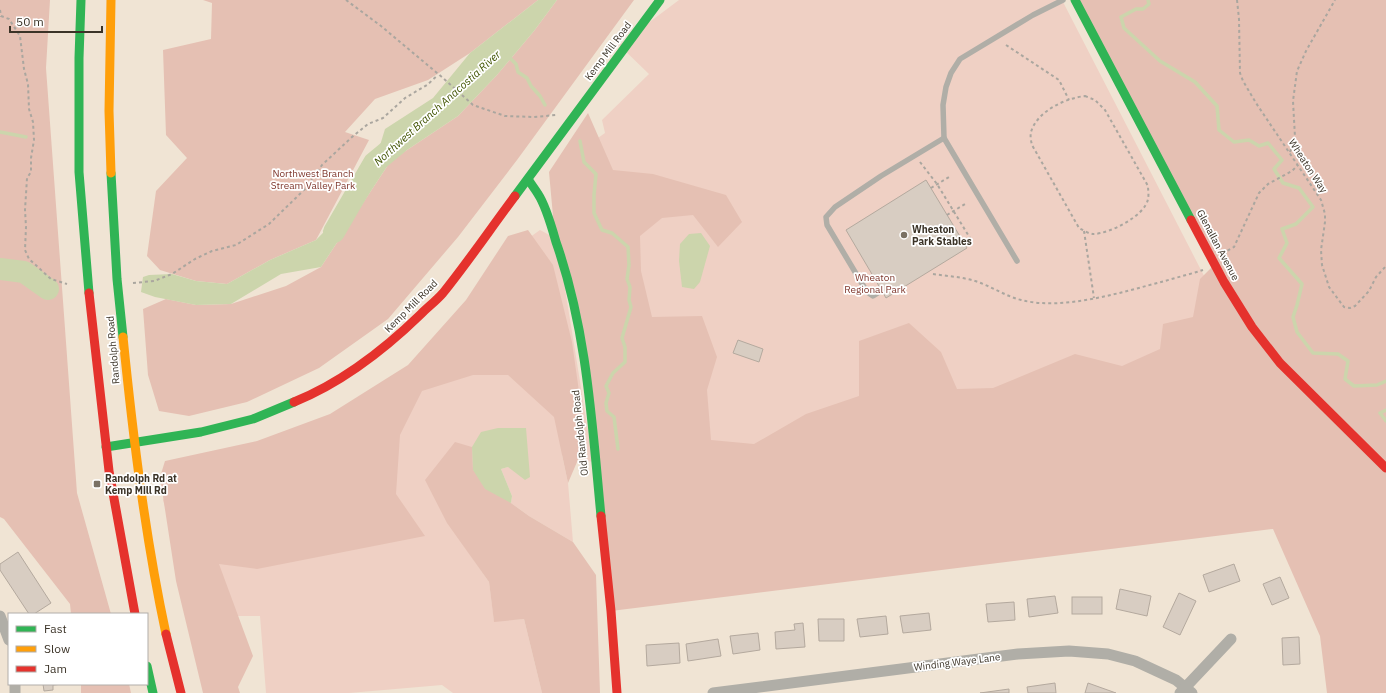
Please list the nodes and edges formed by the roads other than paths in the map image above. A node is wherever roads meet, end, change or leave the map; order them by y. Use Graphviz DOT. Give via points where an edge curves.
graph roads {
  1 [pos="82,0"];
  2 [pos="111,0"];
  3 [pos="660,0"];
  4 [pos="1063,0"];
  5 [pos="1076,0"];
  6 [pos="944,138"];
  7 [pos="528,179"];
  8 [pos="1017,260"];
  9 [pos="882,291"];
  10 [pos="135,443"];
  11 [pos="106,446"];
  12 [pos="1386,468"];
  13 [pos="135,613"];
  14 [pos="0,616"];
  15 [pos="8,637"];
  16 [pos="1231,639"];
  17 [pos="148,670"];
  18 [pos="1186,691"];
  19 [pos="727,692"];
  20 [pos="153,693"];
  21 [pos="181,693"];
  22 [pos="617,693"];
  23 [pos="713,693"];
  1 -- 11 [label="street, Randolph Road" via="79,172"];
  2 -- 10 [label="street, Randolph Road" via="110,130 114,222 125,365"];
  3 -- 7 [label="street, Kemp Mill Road"];
  4 -- 6 [label="lane" via="960,59 951,72 946,88 943,105"];
  5 -- 12 [label="street, Glenallan Avenue" via="1224,282 1252,327 1280,363"];
  6 -- 8 [label="lane"];
  6 -- 9 [label="lane" via="881,176 826,217 827,225 867,292 873,296"];
  7 -- 10 [label="street, Kemp Mill Road" via="442,294 397,336 351,371 309,396 253,419 201,432"];
  7 -- 22 [label="street, Old Randolph Road" via="539,195 552,231 567,273 577,315 590,409"];
  10 -- 11 [label="street, Kemp Mill Road"];
  10 -- 21 [label="street, Randolph Road" via="156,585 172,663"];
  11 -- 13 [label="street, Randolph Road"];
  14 -- 15 [label="street"];
  16 -- 18 [label="street"];
  17 -- 20 [label="street"];
  18 -- 19 [label="street, Winding Waye Lane" via="1176,680 1135,661 1108,654 1069,651 1018,654"];
  19 -- 23 [label="street, Winding Waye Lane"];
}
